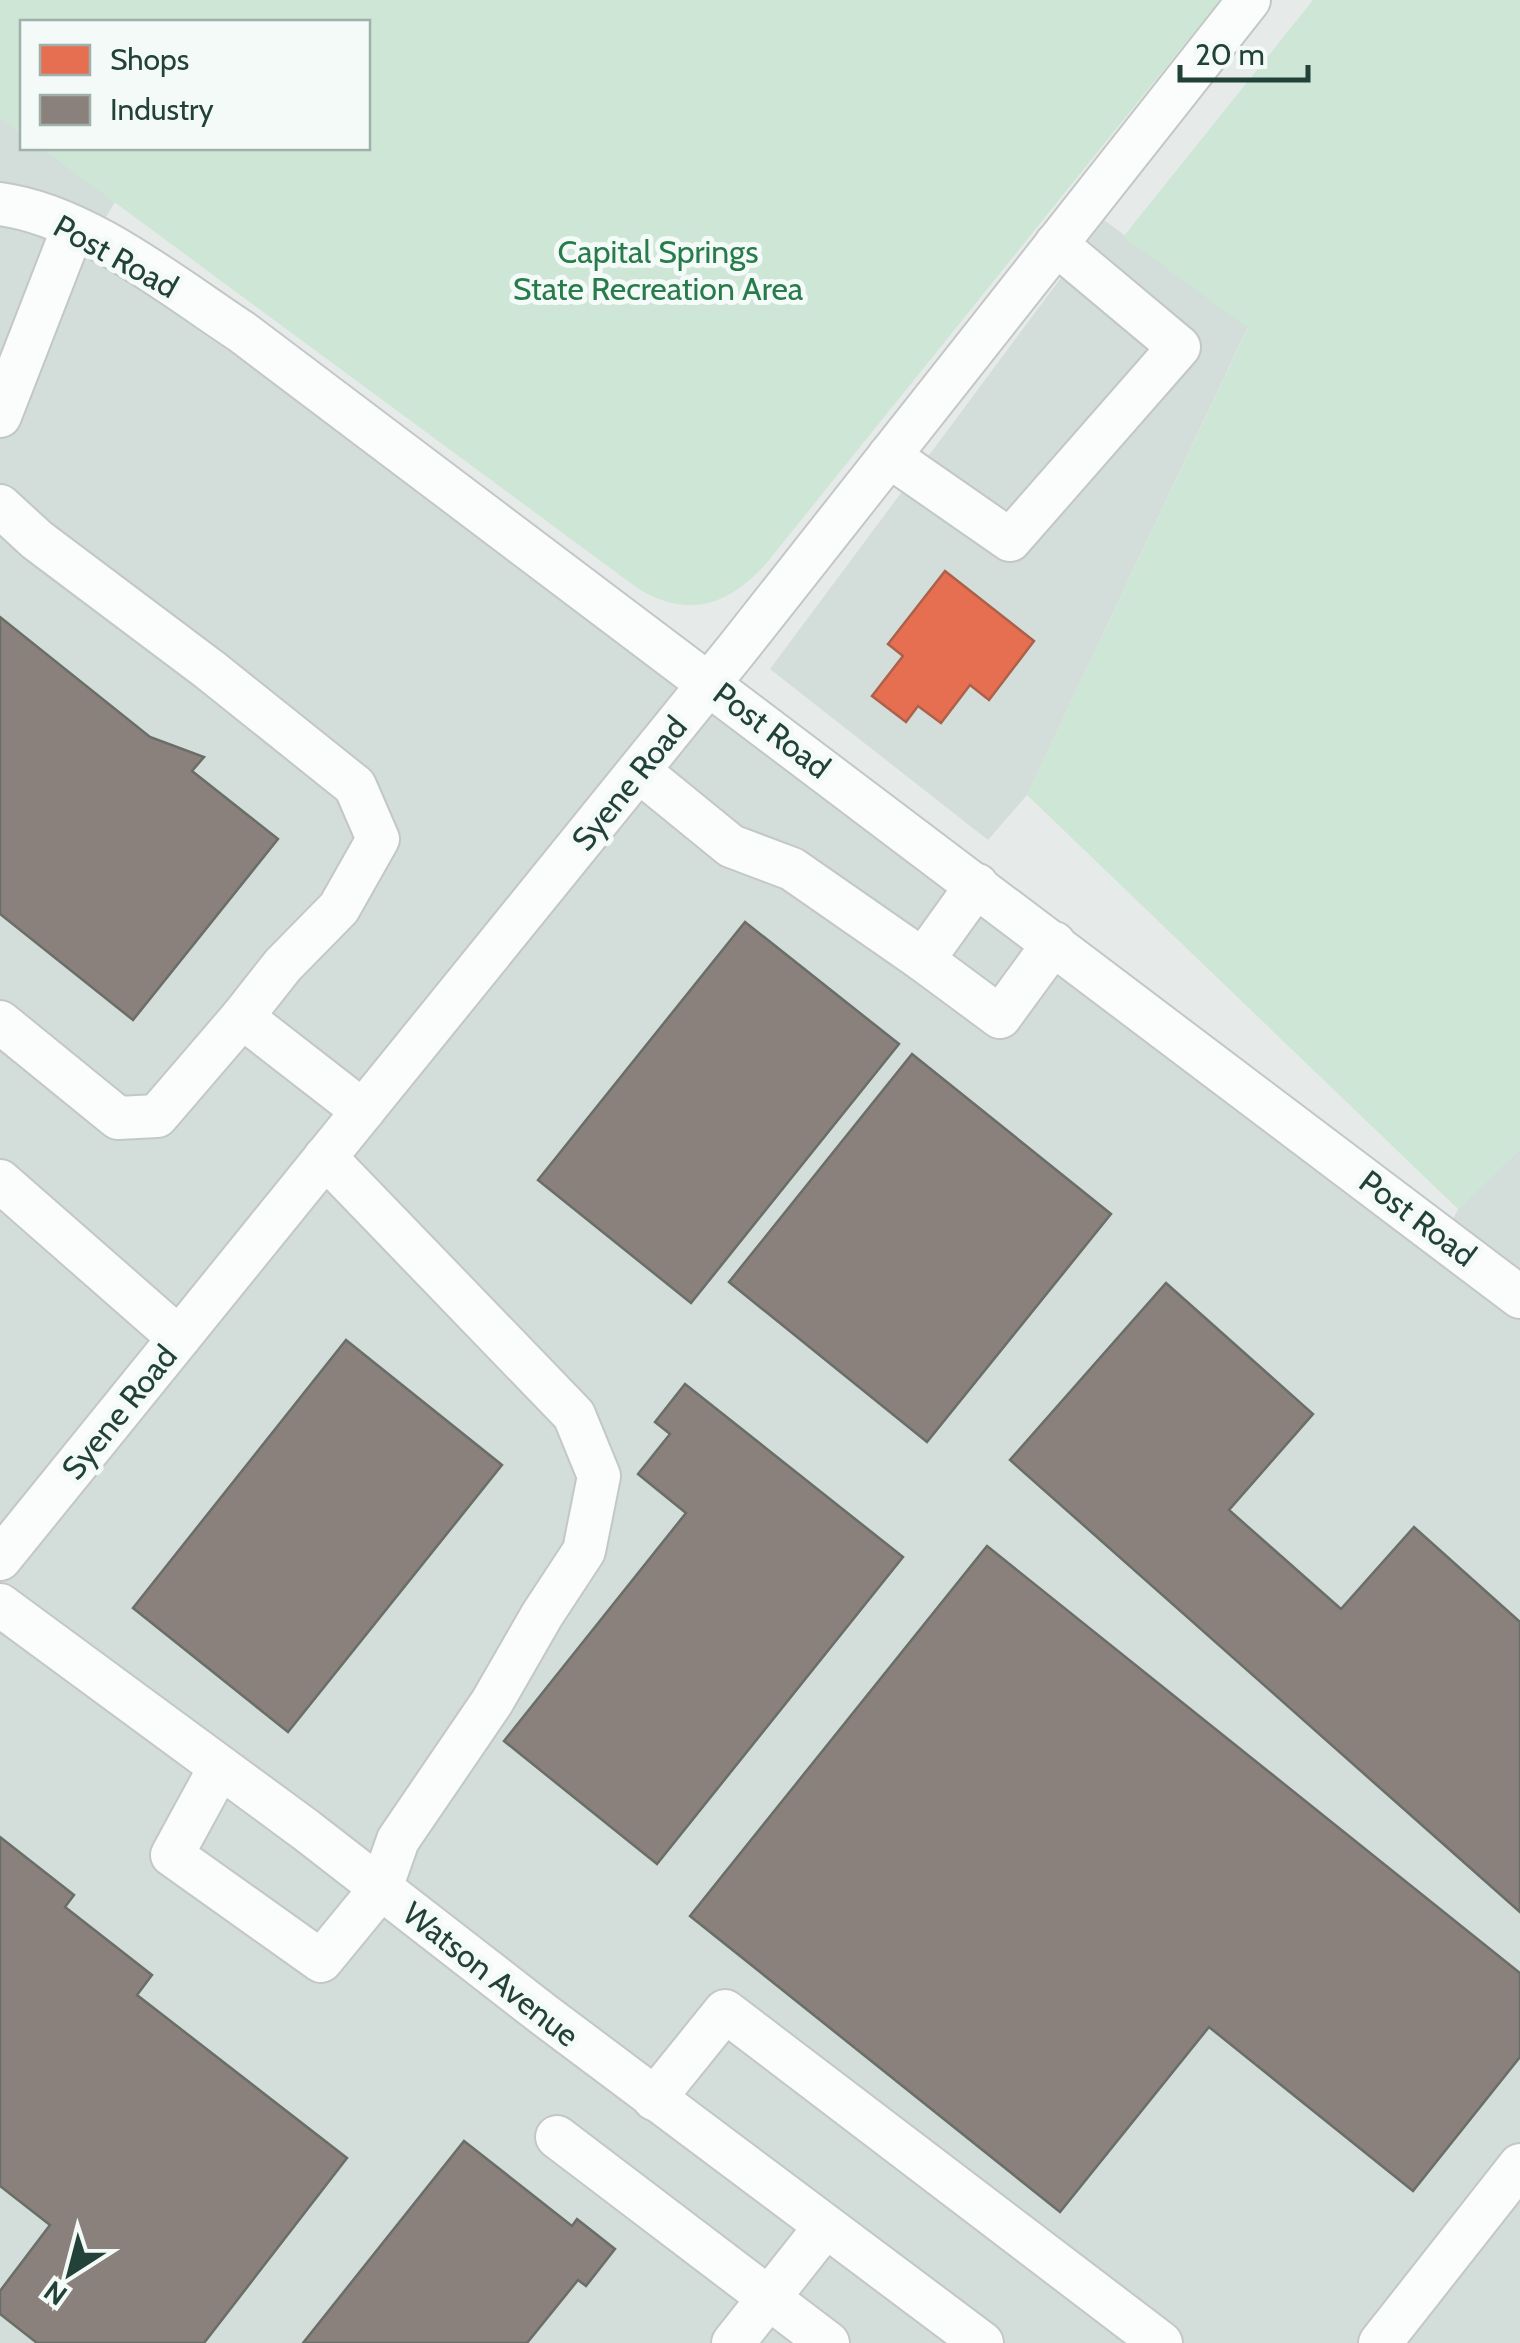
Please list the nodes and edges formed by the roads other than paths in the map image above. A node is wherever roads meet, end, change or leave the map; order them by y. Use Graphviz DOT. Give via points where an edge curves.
graph roads {
  1 [pos="1250,0"];
  2 [pos="0,204"];
  3 [pos="72,228"];
  4 [pos="1056,244"];
  5 [pos="0,416"];
  6 [pos="890,456"];
  7 [pos="0,506"];
  8 [pos="710,683"];
  9 [pos="639,771"];
  10 [pos="977,885"];
  11 [pos="1054,942"];
  12 [pos="923,960"];
  13 [pos="242,1017"];
  14 [pos="0,1022"];
  15 [pos="363,1111"];
  16 [pos="325,1157"];
  17 [pos="0,1180"];
  18 [pos="1520,1297"];
  19 [pos="180,1338"];
  20 [pos="0,1559"];
  21 [pos="0,1605"];
  22 [pos="220,1767"];
  23 [pos="381,1888"];
  24 [pos="654,2099"];
  25 [pos="557,2137"];
  26 [pos="1520,2166"];
  27 [pos="824,2227"];
  28 [pos="768,2298"];
  29 [pos="733,2343"];
  30 [pos="828,2343"];
  31 [pos="982,2343"];
  32 [pos="1161,2343"];
  33 [pos="1380,2343"];
  1 -- 4 [label="street, Syene Road"];
  2 -- 3 [label="street, Post Road"];
  3 -- 5 [label="street"];
  3 -- 8 [label="street, Post Road" via="242,332"];
  4 -- 6 [label="street, Syene Road"];
  4 -- 6 [label="street" via="1179,347 1010,540"];
  6 -- 8 [label="street, Syene Road"];
  7 -- 13 [label="street" via="355,786 378,839 339,908"];
  8 -- 9 [label="street, Syene Road"];
  8 -- 10 [label="street, Post Road"];
  9 -- 12 [label="street" via="731,846 792,870"];
  9 -- 15 [label="street, Syene Road"];
  10 -- 11 [label="street, Post Road"];
  10 -- 12 [label="street"];
  11 -- 12 [label="street" via="1000,1017"];
  11 -- 18 [label="street, Post Road"];
  13 -- 14 [label="street" via="158,1116 118,1118"];
  13 -- 15 [label="street"];
  15 -- 16 [label="street, Syene Road"];
  16 -- 19 [label="street, Syene Road"];
  16 -- 23 [label="street" via="574,1415 599,1476 584,1551 398,1840"];
  17 -- 19 [label="street"];
  19 -- 20 [label="street, Syene Road"];
  21 -- 22 [label="street, Watson Avenue"];
  22 -- 23 [label="street, Watson Avenue"];
  22 -- 23 [label="street" via="172,1855 321,1961"];
  23 -- 24 [label="street, Watson Avenue"];
  24 -- 27 [label="street, Watson Avenue"];
  24 -- 32 [label="street" via="725,2011"];
  25 -- 28 [label="street"];
  26 -- 33 [label="street"];
  27 -- 28 [label="street"];
  27 -- 31 [label="street, Watson Avenue"];
  28 -- 29 [label="street"];
  28 -- 30 [label="street"];
}
